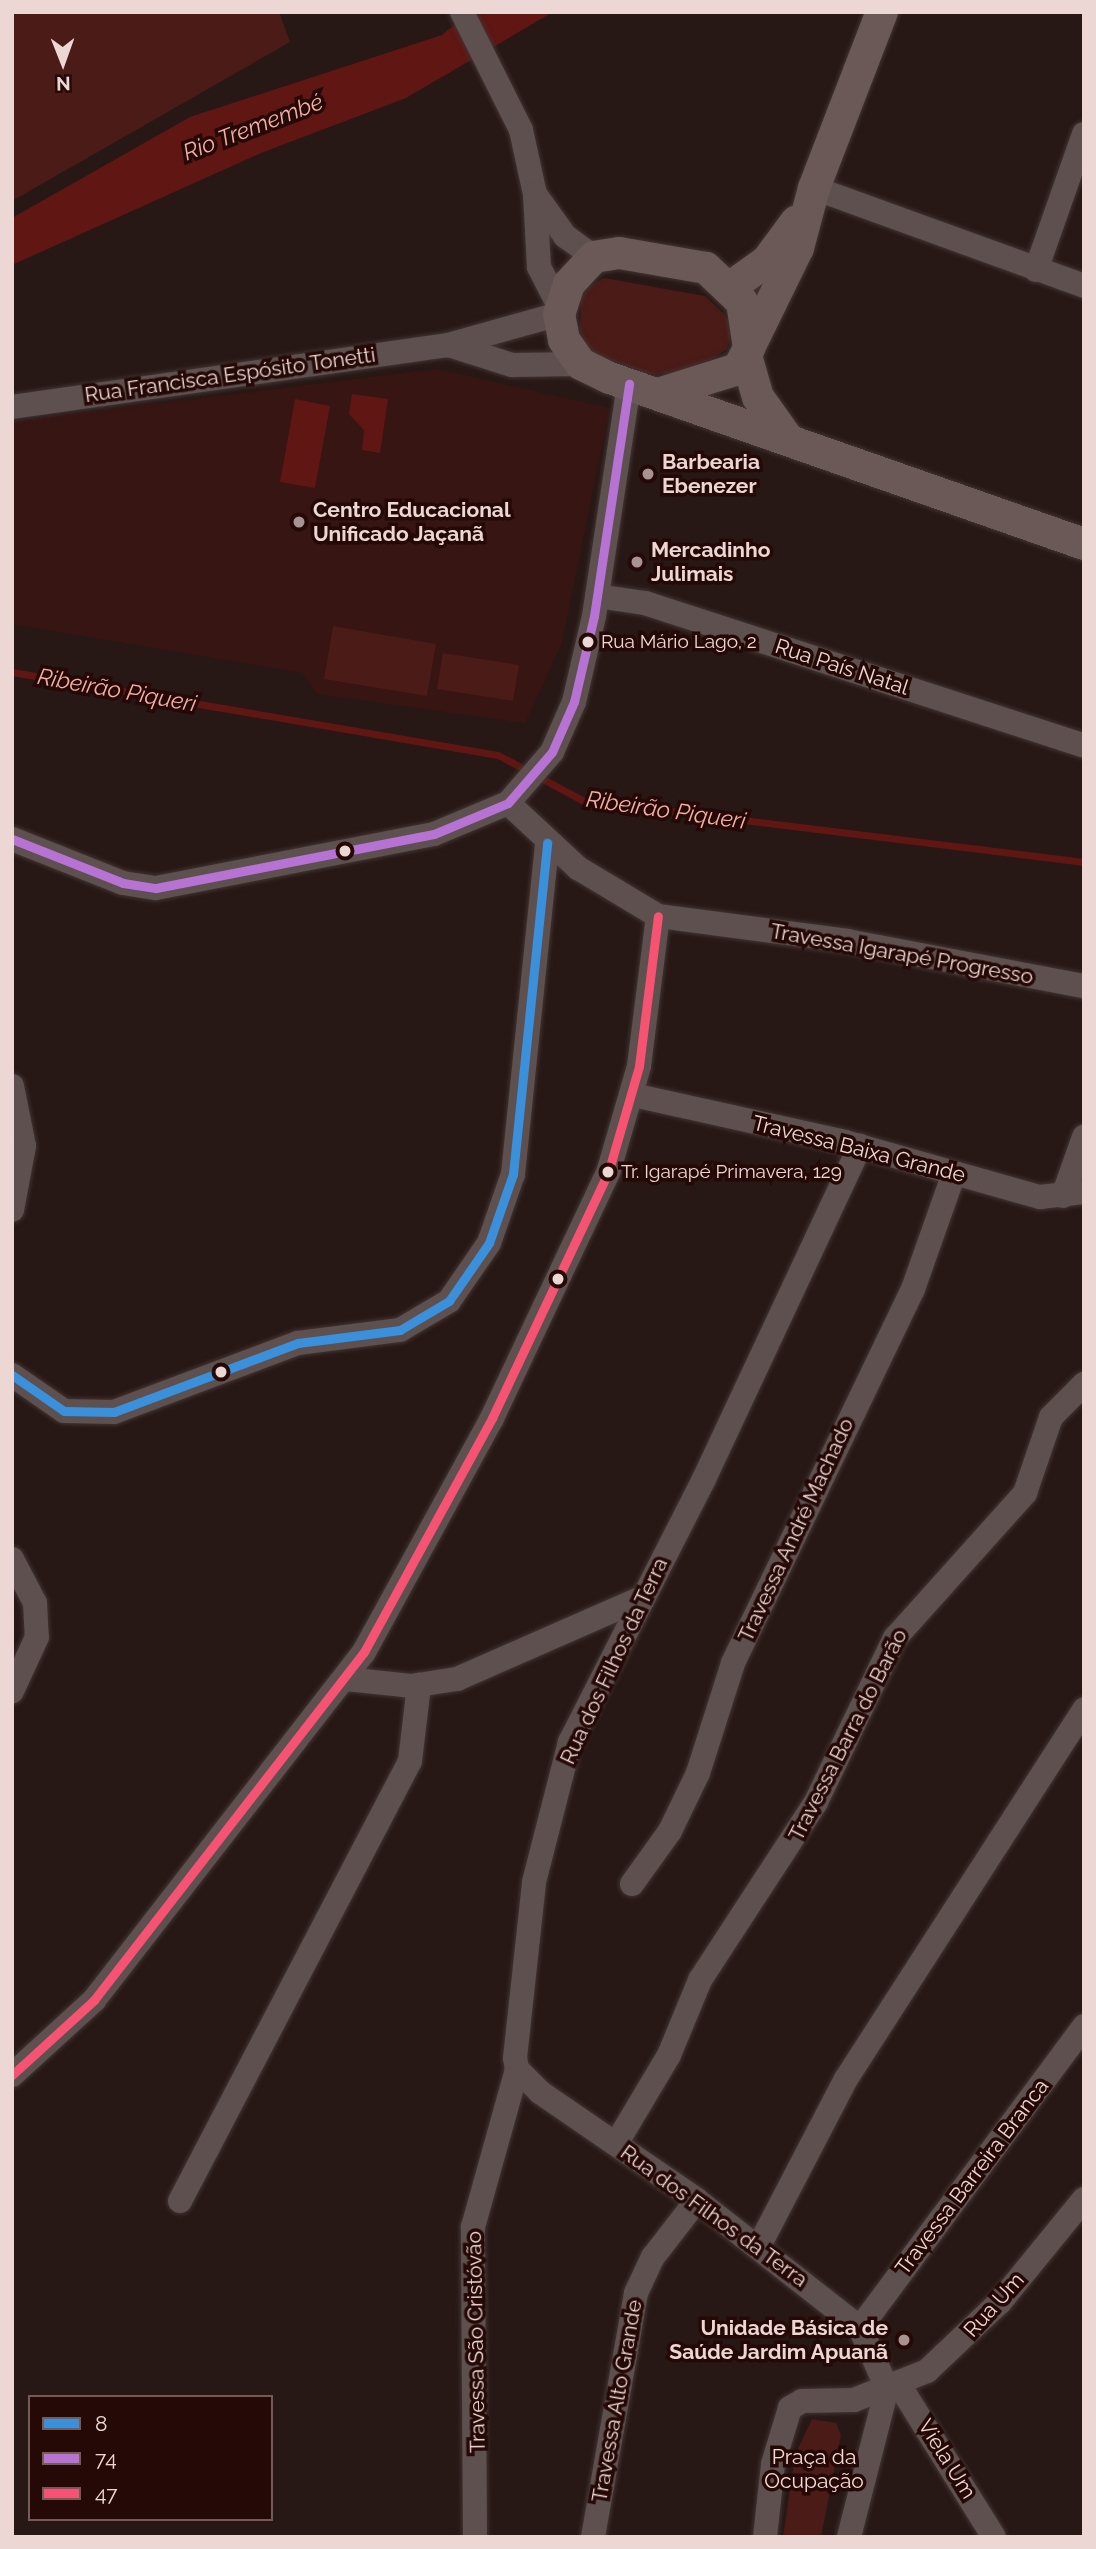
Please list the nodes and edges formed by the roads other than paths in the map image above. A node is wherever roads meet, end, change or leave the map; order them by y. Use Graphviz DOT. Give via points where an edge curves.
graph roads {
  1 [pos="462,12"];
  2 [pos="882,12"];
  3 [pos="1084,134"];
  4 [pos="535,194"];
  5 [pos="811,196"];
  6 [pos="594,257"];
  7 [pos="1036,270"];
  8 [pos="732,286"];
  9 [pos="1084,286"];
  10 [pos="560,311"];
  11 [pos="449,345"];
  12 [pos="748,353"];
  13 [pos="581,364"];
  14 [pos="644,389"];
  15 [pos="12,407"];
  16 [pos="785,435"];
  17 [pos="1084,544"];
  18 [pos="597,596"];
  19 [pos="1084,746"];
  20 [pos="512,799"];
  21 [pos="12,839"];
  22 [pos="547,843"];
  23 [pos="658,916"];
  24 [pos="1084,986"];
  25 [pos="12,1086"];
  26 [pos="633,1095"];
  27 [pos="1084,1137"];
  28 [pos="860,1146"];
  29 [pos="954,1173"];
  30 [pos="1073,1194"];
  31 [pos="12,1210"];
  32 [pos="12,1375"];
  33 [pos="1084,1384"];
  34 [pos="12,1559"];
  35 [pos="644,1597"];
  36 [pos="346,1679"];
  37 [pos="419,1685"];
  38 [pos="12,1691"];
  39 [pos="1084,1709"];
  40 [pos="632,1884"];
  41 [pos="1084,2026"];
  42 [pos="517,2069"];
  43 [pos="12,2075"];
  44 [pos="616,2144"];
  45 [pos="1084,2199"];
  46 [pos="696,2200"];
  47 [pos="180,2201"];
  48 [pos="759,2245"];
  49 [pos="860,2328"];
  50 [pos="892,2386"];
  51 [pos="475,2537"];
  52 [pos="593,2537"];
  53 [pos="765,2537"];
  54 [pos="849,2537"];
  55 [pos="994,2537"];
  1 -- 4 [label="street" via="513,107"];
  2 -- 5 [label="main road"];
  3 -- 7 [label="street"];
  4 -- 6 [label="street" via="565,236"];
  4 -- 10 [label="street" via="539,267"];
  5 -- 7 [label="street"];
  5 -- 8 [label="main road" via="767,261"];
  5 -- 12 [label="main road" via="798,248"];
  6 -- 8 [label="main road" via="619,253 706,268"];
  6 -- 10 [label="main road" via="579,269"];
  7 -- 9 [label="street"];
  8 -- 12 [label="main road" via="747,313"];
  10 -- 11 [label="street, Rua Francisca Espósito Tonetti"];
  10 -- 13 [label="main road" via="564,340"];
  11 -- 13 [label="street" via="512,365"];
  11 -- 15 [label="street, Rua Francisca Espósito Tonetti"];
  12 -- 14 [label="main road" via="718,379"];
  12 -- 16 [label="main road" via="758,397"];
  13 -- 14 [label="main road"];
  14 -- 16 [label="main road"];
  14 -- 18 [label="street"];
  16 -- 17 [label="main road"];
  18 -- 19 [label="street, Rua País Natal" via="645,603"];
  18 -- 20 [label="street" via="574,702 552,752"];
  20 -- 21 [label="street" via="433,834 156,888 122,883"];
  20 -- 22 [label="street, Travessa Igarapé Progresso"];
  22 -- 23 [label="street, Travessa Igarapé Progresso"];
  22 -- 32 [label="street" via="513,1174 489,1243 449,1301 400,1330 298,1343 114,1412 64,1411"];
  23 -- 24 [label="street, Travessa Igarapé Progresso" via="847,940"];
  23 -- 26 [label="street"];
  25 -- 31 [label="street" via="24,1146"];
  26 -- 28 [label="street, Travessa Baixa Grande"];
  26 -- 36 [label="street" via="608,1173 518,1367"];
  27 -- 30 [label="street"];
  28 -- 29 [label="street, Travessa Baixa Grande"];
  28 -- 35 [label="street, Rua dos Filhos da Terra"];
  29 -- 30 [label="street, Travessa Baixa Grande" via="1040,1197"];
  29 -- 40 [label="street, Travessa André Machado" via="912,1289 733,1663 698,1773 670,1831"];
  33 -- 44 [label="street, Travessa Barra do Barão" via="1051,1417 1020,1500 895,1638 816,1802 700,1980 670,2055"];
  34 -- 38 [label="street" via="35,1603 37,1637"];
  35 -- 37 [label="street" via="484,1671"];
  35 -- 42 [label="street, Rua dos Filhos da Terra" via="570,1742 545,1826 522,1965"];
  36 -- 37 [label="street"];
  36 -- 43 [label="street" via="94,2000"];
  37 -- 47 [label="street" via="410,1761"];
  39 -- 48 [label="street" via="846,2079"];
  41 -- 49 [label="street, Travessa Barreira Branca"];
  42 -- 44 [label="street, Rua dos Filhos da Terra"];
  42 -- 51 [label="street, Travessa São Cristóvão" via="472,2227"];
  44 -- 46 [label="street, Rua dos Filhos da Terra"];
  45 -- 50 [label="street, Rua Um" via="1000,2302 944,2359"];
  46 -- 48 [label="street, Rua dos Filhos da Terra"];
  46 -- 52 [label="street, Travessa Alto Grande" via="653,2257 636,2293"];
  48 -- 49 [label="street, Rua dos Filhos da Terra"];
  49 -- 50 [label="street, Rua dos Filhos da Terra"];
  50 -- 53 [label="street, Rua Um" via="854,2400 802,2401 790,2408 774,2463"];
  50 -- 54 [label="street"];
  50 -- 55 [label="street, Viela Um"];
}
